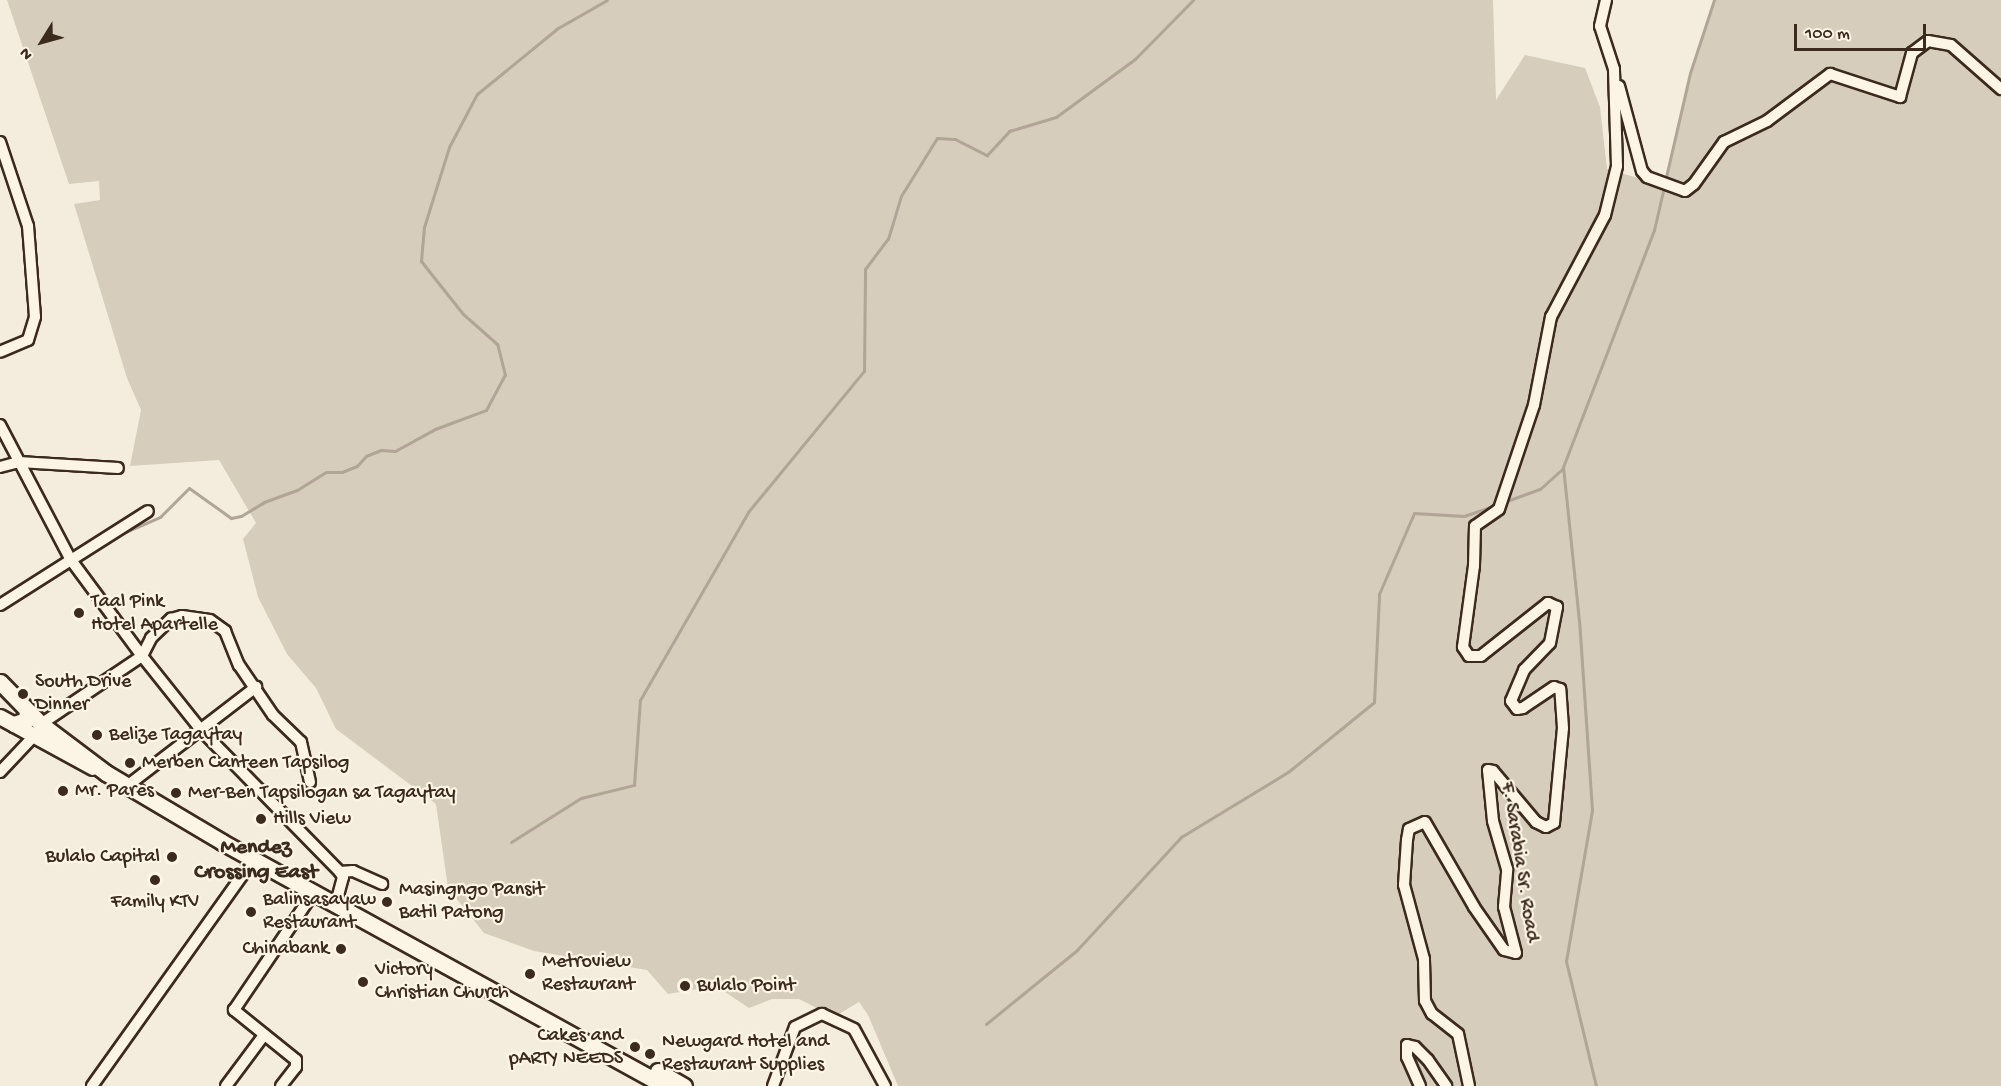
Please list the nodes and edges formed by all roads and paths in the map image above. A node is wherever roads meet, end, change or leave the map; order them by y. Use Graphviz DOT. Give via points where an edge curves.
graph roads {
  1 [pos="1606,0"];
  2 [pos="1614,69"];
  3 [pos="2001,89"];
  4 [pos="0,141"];
  5 [pos="0,352"];
  6 [pos="0,425"];
  7 [pos="19,462"];
  8 [pos="0,467"];
  9 [pos="118,468"];
  10 [pos="148,511"];
  11 [pos="71,560"];
  12 [pos="0,605"];
  13 [pos="142,656"];
  14 [pos="0,682"];
  15 [pos="255,687"];
  16 [pos="27,711"];
  17 [pos="0,717"];
  18 [pos="14,724"];
  19 [pos="38,730"];
  20 [pos="201,730"];
  21 [pos="0,772"];
  22 [pos="310,782"];
  23 [pos="127,786"];
  24 [pos="254,859"];
  25 [pos="340,872"];
  26 [pos="382,884"];
  27 [pos="314,892"];
  28 [pos="336,903"];
  29 [pos="428,955"];
  30 [pos="264,1035"];
  31 [pos="92,1086"];
  32 [pos="226,1086"];
  33 [pos="281,1086"];
  34 [pos="648,1086"];
  35 [pos="665,1086"];
  36 [pos="684,1086"];
  37 [pos="772,1086"];
  38 [pos="885,1086"];
  39 [pos="1420,1086"];
  40 [pos="1446,1086"];
  41 [pos="1469,1086"];
  1 -- 2 [label="street, F. Sarabia Sr. Road" via="1600,26"];
  2 -- 3 [label="street" via="1642,171 1647,177 1685,190 1694,184 1724,142 1767,121 1830,74 1900,97 1912,53 1928,41 1951,45"];
  2 -- 41 [label="street, F. Sarabia Sr. Road" via="1617,166 1608,205 1587,256 1551,317 1534,405 1499,509 1474,526 1474,566 1463,647 1469,656 1481,656 1548,603 1554,603 1559,612 1550,643 1524,670 1510,701 1517,709 1522,708 1557,687 1563,701 1551,826 1536,822 1488,770 1493,821 1507,869 1504,907 1516,953 1504,950 1473,907 1432,830 1425,822 1409,829 1404,885 1424,959 1428,984 1425,1001 1432,1014 1458,1034"];
  4 -- 5 [label="street" via="28,226 35,317 28,340"];
  6 -- 7 [label="street"];
  7 -- 8 [label="street"];
  7 -- 9 [label="street"];
  7 -- 11 [label="street"];
  10 -- 11 [label="street"];
  11 -- 12 [label="street"];
  11 -- 13 [label="street"];
  13 -- 15 [label="street" via="151,638 171,619 182,616 210,620 225,631 239,665"];
  13 -- 19 [label="street"];
  13 -- 20 [label="street"];
  14 -- 16 [label="main road"];
  15 -- 20 [label="street"];
  15 -- 22 [label="street" via="273,715 301,742"];
  16 -- 18 [label="main road" via="26,720"];
  16 -- 19 [label="main road"];
  17 -- 18 [label="main road"];
  18 -- 19 [label="main road"];
  19 -- 21 [label="street"];
  19 -- 23 [label="main road"];
  20 -- 23 [label="street"];
  20 -- 25 [label="street"];
  23 -- 24 [label="main road"];
  24 -- 27 [label="main road"];
  24 -- 31 [label="street"];
  25 -- 26 [label="street" via="353,871"];
  25 -- 28 [label="street" via="343,877"];
  27 -- 28 [label="main road"];
  27 -- 30 [label="street" via="235,1005 237,1014"];
  28 -- 29 [label="main road"];
  29 -- 34 [label="main road" via="460,980"];
  29 -- 35 [label="main road"];
  29 -- 36 [label="main road" via="472,970"];
  30 -- 32 [label="street"];
  30 -- 33 [label="street" via="296,1060 296,1067"];
  37 -- 38 [label="street" via="795,1027 822,1014 854,1029"];
  39 -- 40 [label="street" via="1407,1057 1407,1045 1422,1054"];
}
